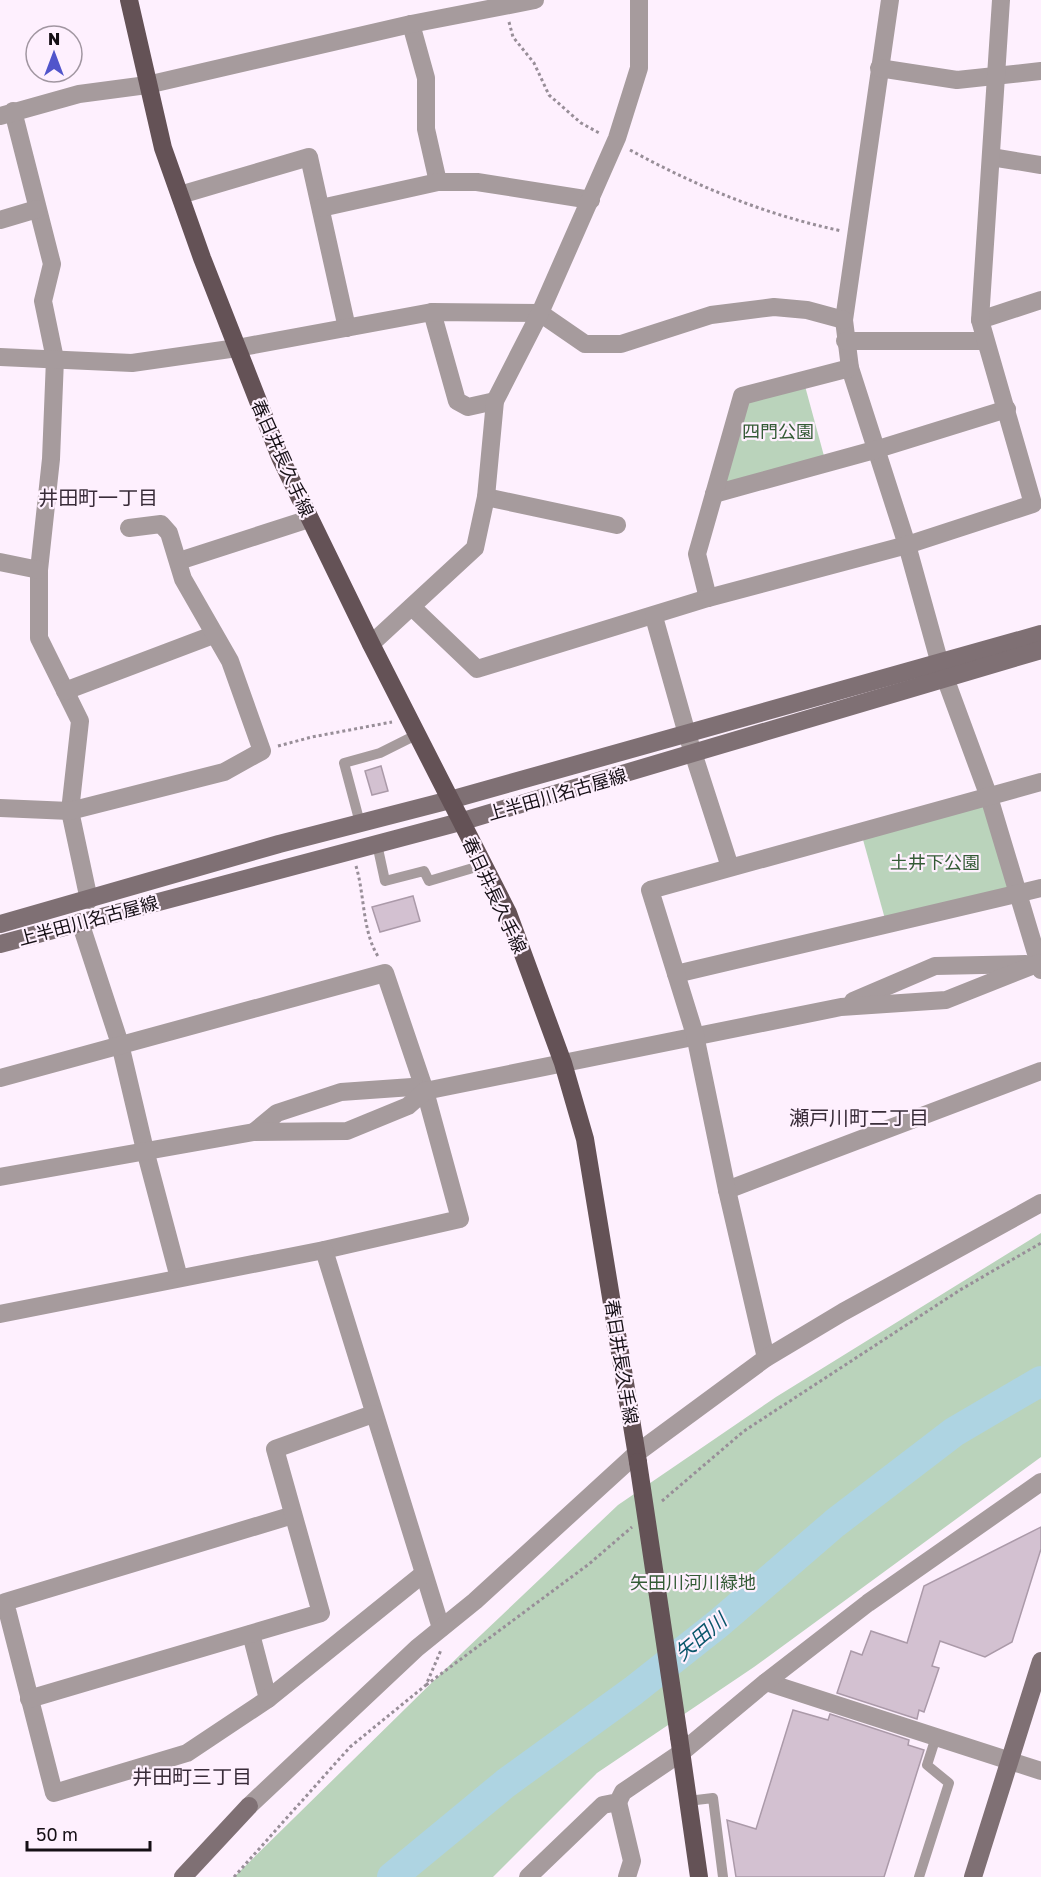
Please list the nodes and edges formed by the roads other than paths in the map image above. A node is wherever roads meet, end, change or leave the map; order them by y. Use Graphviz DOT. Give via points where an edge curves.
graph roads {
  1 [pos="129,0"];
  2 [pos="535,0"];
  3 [pos="639,0"];
  4 [pos="890,0"];
  5 [pos="1001,0"];
  6 [pos="468,6"];
  7 [pos="411,24"];
  8 [pos="879,68"];
  9 [pos="1041,71"];
  10 [pos="997,76"];
  11 [pos="147,85"];
  12 [pos="6,114"];
  13 [pos="991,157"];
  14 [pos="1041,165"];
  15 [pos="438,182"];
  16 [pos="180,195"];
  17 [pos="591,200"];
  18 [pos="321,208"];
  19 [pos="37,209"];
  20 [pos="0,220"];
  21 [pos="1041,300"];
  22 [pos="432,312"];
  23 [pos="540,313"];
  24 [pos="844,320"];
  25 [pos="980,321"];
  26 [pos="347,328"];
  27 [pos="846,341"];
  28 [pos="984,341"];
  29 [pos="237,348"];
  30 [pos="0,357"];
  31 [pos="55,359"];
  32 [pos="850,368"];
  33 [pos="495,401"];
  34 [pos="1007,409"];
  35 [pos="878,449"];
  36 [pos="714,494"];
  37 [pos="486,497"];
  38 [pos="309,519"];
  39 [pos="617,525"];
  40 [pos="129,528"];
  41 [pos="907,545"];
  42 [pos="179,561"];
  43 [pos="0,562"];
  44 [pos="39,570"];
  45 [pos="708,598"];
  46 [pos="412,607"];
  47 [pos="654,617"];
  48 [pos="1041,634"];
  49 [pos="213,635"];
  50 [pos="371,644"];
  51 [pos="1041,650"];
  52 [pos="943,670"];
  53 [pos="65,691"];
  54 [pos="414,726"];
  55 [pos="687,734"];
  56 [pos="693,752"];
  57 [pos="1041,782"];
  58 [pos="988,797"];
  59 [pos="450,800"];
  60 [pos="0,808"];
  61 [pos="70,811"];
  62 [pos="460,822"];
  63 [pos="360,824"];
  64 [pos="377,844"];
  65 [pos="483,865"];
  66 [pos="730,867"];
  67 [pos="1041,888"];
  68 [pos="1017,894"];
  69 [pos="89,900"];
  70 [pos="80,922"];
  71 [pos="0,924"];
  72 [pos="0,944"];
  73 [pos="1040,966"];
  74 [pos="676,974"];
  75 [pos="841,1006"];
  76 [pos="695,1035"];
  77 [pos="120,1044"];
  78 [pos="563,1063"];
  79 [pos="1041,1071"];
  80 [pos="0,1078"];
  81 [pos="425,1092"];
  82 [pos="254,1131"];
  83 [pos="145,1150"];
  84 [pos="0,1177"];
  85 [pos="727,1190"];
  86 [pos="1041,1203"];
  87 [pos="324,1250"];
  88 [pos="179,1278"];
  89 [pos="0,1314"];
  90 [pos="766,1358"];
  91 [pos="373,1414"];
  92 [pos="637,1458"];
  93 [pos="1041,1482"];
  94 [pos="293,1515"];
  95 [pos="423,1574"];
  96 [pos="251,1634"];
  97 [pos="442,1637"];
  98 [pos="1041,1661"];
  99 [pos="766,1682"];
  100 [pos="29,1699"];
  101 [pos="268,1699"];
  102 [pos="936,1737"];
  103 [pos="680,1744"];
  104 [pos="1010,1761"];
  105 [pos="1041,1771"];
  106 [pos="688,1801"];
  107 [pos="618,1802"];
  108 [pos="249,1806"];
  109 [pos="183,1877"];
  110 [pos="528,1877"];
  111 [pos="627,1877"];
  112 [pos="699,1877"];
  113 [pos="723,1877"];
  114 [pos="920,1877"];
  115 [pos="973,1877"];
  1 -- 11 [label="main road, 春日井長久手線"];
  2 -- 6 [label="street" via="504,6"];
  3 -- 17 [label="street" via="639,68 617,138"];
  4 -- 8 [label="street"];
  5 -- 10 [label="street"];
  6 -- 7 [label="street"];
  7 -- 11 [label="street"];
  7 -- 15 [label="street" via="426,78 426,129"];
  8 -- 10 [label="street" via="957,80"];
  8 -- 24 [label="street"];
  9 -- 10 [label="street"];
  10 -- 13 [label="street"];
  11 -- 12 [label="street" via="79,94"];
  11 -- 16 [label="main road, 春日井長久手線"];
  12 -- 19 [label="street"];
  13 -- 14 [label="street"];
  13 -- 25 [label="street"];
  15 -- 17 [label="street" via="477,182"];
  15 -- 18 [label="street"];
  16 -- 18 [label="street" via="309,157"];
  16 -- 29 [label="main road, 春日井長久手線"];
  17 -- 23 [label="street"];
  18 -- 26 [label="street"];
  19 -- 20 [label="street"];
  19 -- 31 [label="street" via="52,264 43,301"];
  21 -- 25 [label="street"];
  22 -- 23 [label="street"];
  22 -- 26 [label="street"];
  22 -- 33 [label="street" via="457,401 468,406"];
  23 -- 24 [label="street" via="585,344 621,344 711,315 774,307 807,310"];
  23 -- 33 [label="street"];
  24 -- 27 [label="street"];
  25 -- 28 [label="street"];
  26 -- 29 [label="street"];
  27 -- 28 [label="street"];
  27 -- 32 [label="street"];
  28 -- 34 [label="street"];
  29 -- 31 [label="street" via="132,363"];
  29 -- 38 [label="main road, 春日井長久手線"];
  30 -- 31 [label="street"];
  31 -- 44 [label="street" via="51,459"];
  32 -- 35 [label="street"];
  32 -- 36 [label="street" via="742,396"];
  33 -- 37 [label="street"];
  34 -- 35 [label="street"];
  34 -- 41 [label="street" via="1033,504"];
  35 -- 36 [label="street"];
  35 -- 41 [label="street"];
  36 -- 45 [label="street" via="698,554"];
  37 -- 39 [label="street"];
  37 -- 46 [label="street" via="475,548"];
  38 -- 42 [label="street"];
  38 -- 50 [label="main road, 春日井長久手線"];
  40 -- 42 [label="street" via="161,524 169,533"];
  41 -- 45 [label="street"];
  41 -- 52 [label="street"];
  42 -- 49 [label="street" via="183,579"];
  43 -- 44 [label="street"];
  44 -- 53 [label="street" via="39,638"];
  45 -- 47 [label="street"];
  46 -- 47 [label="street" via="477,669"];
  46 -- 50 [label="street"];
  47 -- 55 [label="street"];
  48 -- 52 [label="main road, 上半田川名古屋線"];
  49 -- 53 [label="street"];
  49 -- 61 [label="street" via="230,661 262,751 224,772"];
  50 -- 54 [label="main road, 春日井長久手線"];
  51 -- 52 [label="main road, 上半田川名古屋線"];
  52 -- 55 [label="main road, 上半田川名古屋線"];
  52 -- 56 [label="main road, 上半田川名古屋線"];
  52 -- 58 [label="street"];
  53 -- 61 [label="street" via="80,721"];
  54 -- 59 [label="main road, 春日井長久手線"];
  54 -- 63 [label="lane" via="380,753 344,763"];
  55 -- 56 [label="street"];
  55 -- 59 [label="main road, 上半田川名古屋線"];
  56 -- 62 [label="main road, 上半田川名古屋線"];
  56 -- 66 [label="street"];
  57 -- 58 [label="street"];
  58 -- 66 [label="street"];
  58 -- 68 [label="street"];
  59 -- 62 [label="main road, 春日井長久手線"];
  59 -- 63 [label="main road, 上半田川名古屋線"];
  60 -- 61 [label="street"];
  61 -- 69 [label="street"];
  62 -- 64 [label="main road, 上半田川名古屋線"];
  62 -- 65 [label="main road, 春日井長久手線"];
  63 -- 69 [label="main road, 上半田川名古屋線"];
  64 -- 65 [label="lane" via="385,881 424,871 429,881"];
  64 -- 70 [label="main road, 上半田川名古屋線"];
  65 -- 78 [label="main road, 春日井長久手線" via="508,912"];
  66 -- 74 [label="street" via="650,890"];
  67 -- 68 [label="street"];
  68 -- 73 [label="street"];
  68 -- 74 [label="street"];
  69 -- 71 [label="main road, 上半田川名古屋線"];
  70 -- 72 [label="main road, 上半田川名古屋線"];
  70 -- 77 [label="street"];
  73 -- 75 [label="street" via="946,1000"];
  73 -- 75 [label="street" via="935,966"];
  74 -- 76 [label="street"];
  75 -- 76 [label="street"];
  76 -- 78 [label="street"];
  76 -- 85 [label="street"];
  77 -- 80 [label="street"];
  77 -- 81 [label="street" via="386,973"];
  77 -- 83 [label="street"];
  78 -- 81 [label="street"];
  78 -- 92 [label="main road, 春日井長久手線" via="585,1139"];
  79 -- 85 [label="street"];
  81 -- 82 [label="street" via="408,1106 347,1131"];
  81 -- 82 [label="street" via="412,1087 341,1092 277,1113"];
  81 -- 87 [label="street" via="460,1219"];
  82 -- 83 [label="street"];
  83 -- 84 [label="street"];
  83 -- 88 [label="street"];
  85 -- 90 [label="street"];
  86 -- 90 [label="street"];
  87 -- 88 [label="street"];
  87 -- 91 [label="street"];
  88 -- 89 [label="street"];
  90 -- 92 [label="street"];
  91 -- 94 [label="street" via="275,1449"];
  91 -- 95 [label="street"];
  92 -- 97 [label="street" via="484,1593"];
  92 -- 103 [label="main road, 春日井長久手線, bridge"];
  93 -- 99 [label="street" via="867,1603"];
  94 -- 96 [label="street" via="321,1613"];
  94 -- 100 [label="street" via="5,1602"];
  95 -- 97 [label="street"];
  95 -- 101 [label="street"];
  96 -- 100 [label="street"];
  96 -- 101 [label="street"];
  97 -- 108 [label="street" via="417,1648"];
  98 -- 104 [label="main road"];
  99 -- 102 [label="street"];
  99 -- 103 [label="street"];
  100 -- 101 [label="street" via="54,1793 187,1753"];
  102 -- 104 [label="street"];
  102 -- 114 [label="lane" via="927,1765 949,1783"];
  103 -- 106 [label="main road, 春日井長久手線"];
  103 -- 107 [label="street" via="623,1791"];
  104 -- 105 [label="street"];
  104 -- 115 [label="main road"];
  106 -- 112 [label="main road, 春日井長久手線"];
  106 -- 113 [label="lane" via="713,1798"];
  107 -- 110 [label="street" via="603,1805"];
  107 -- 111 [label="street" via="632,1861"];
  108 -- 109 [label="main road"];
}
